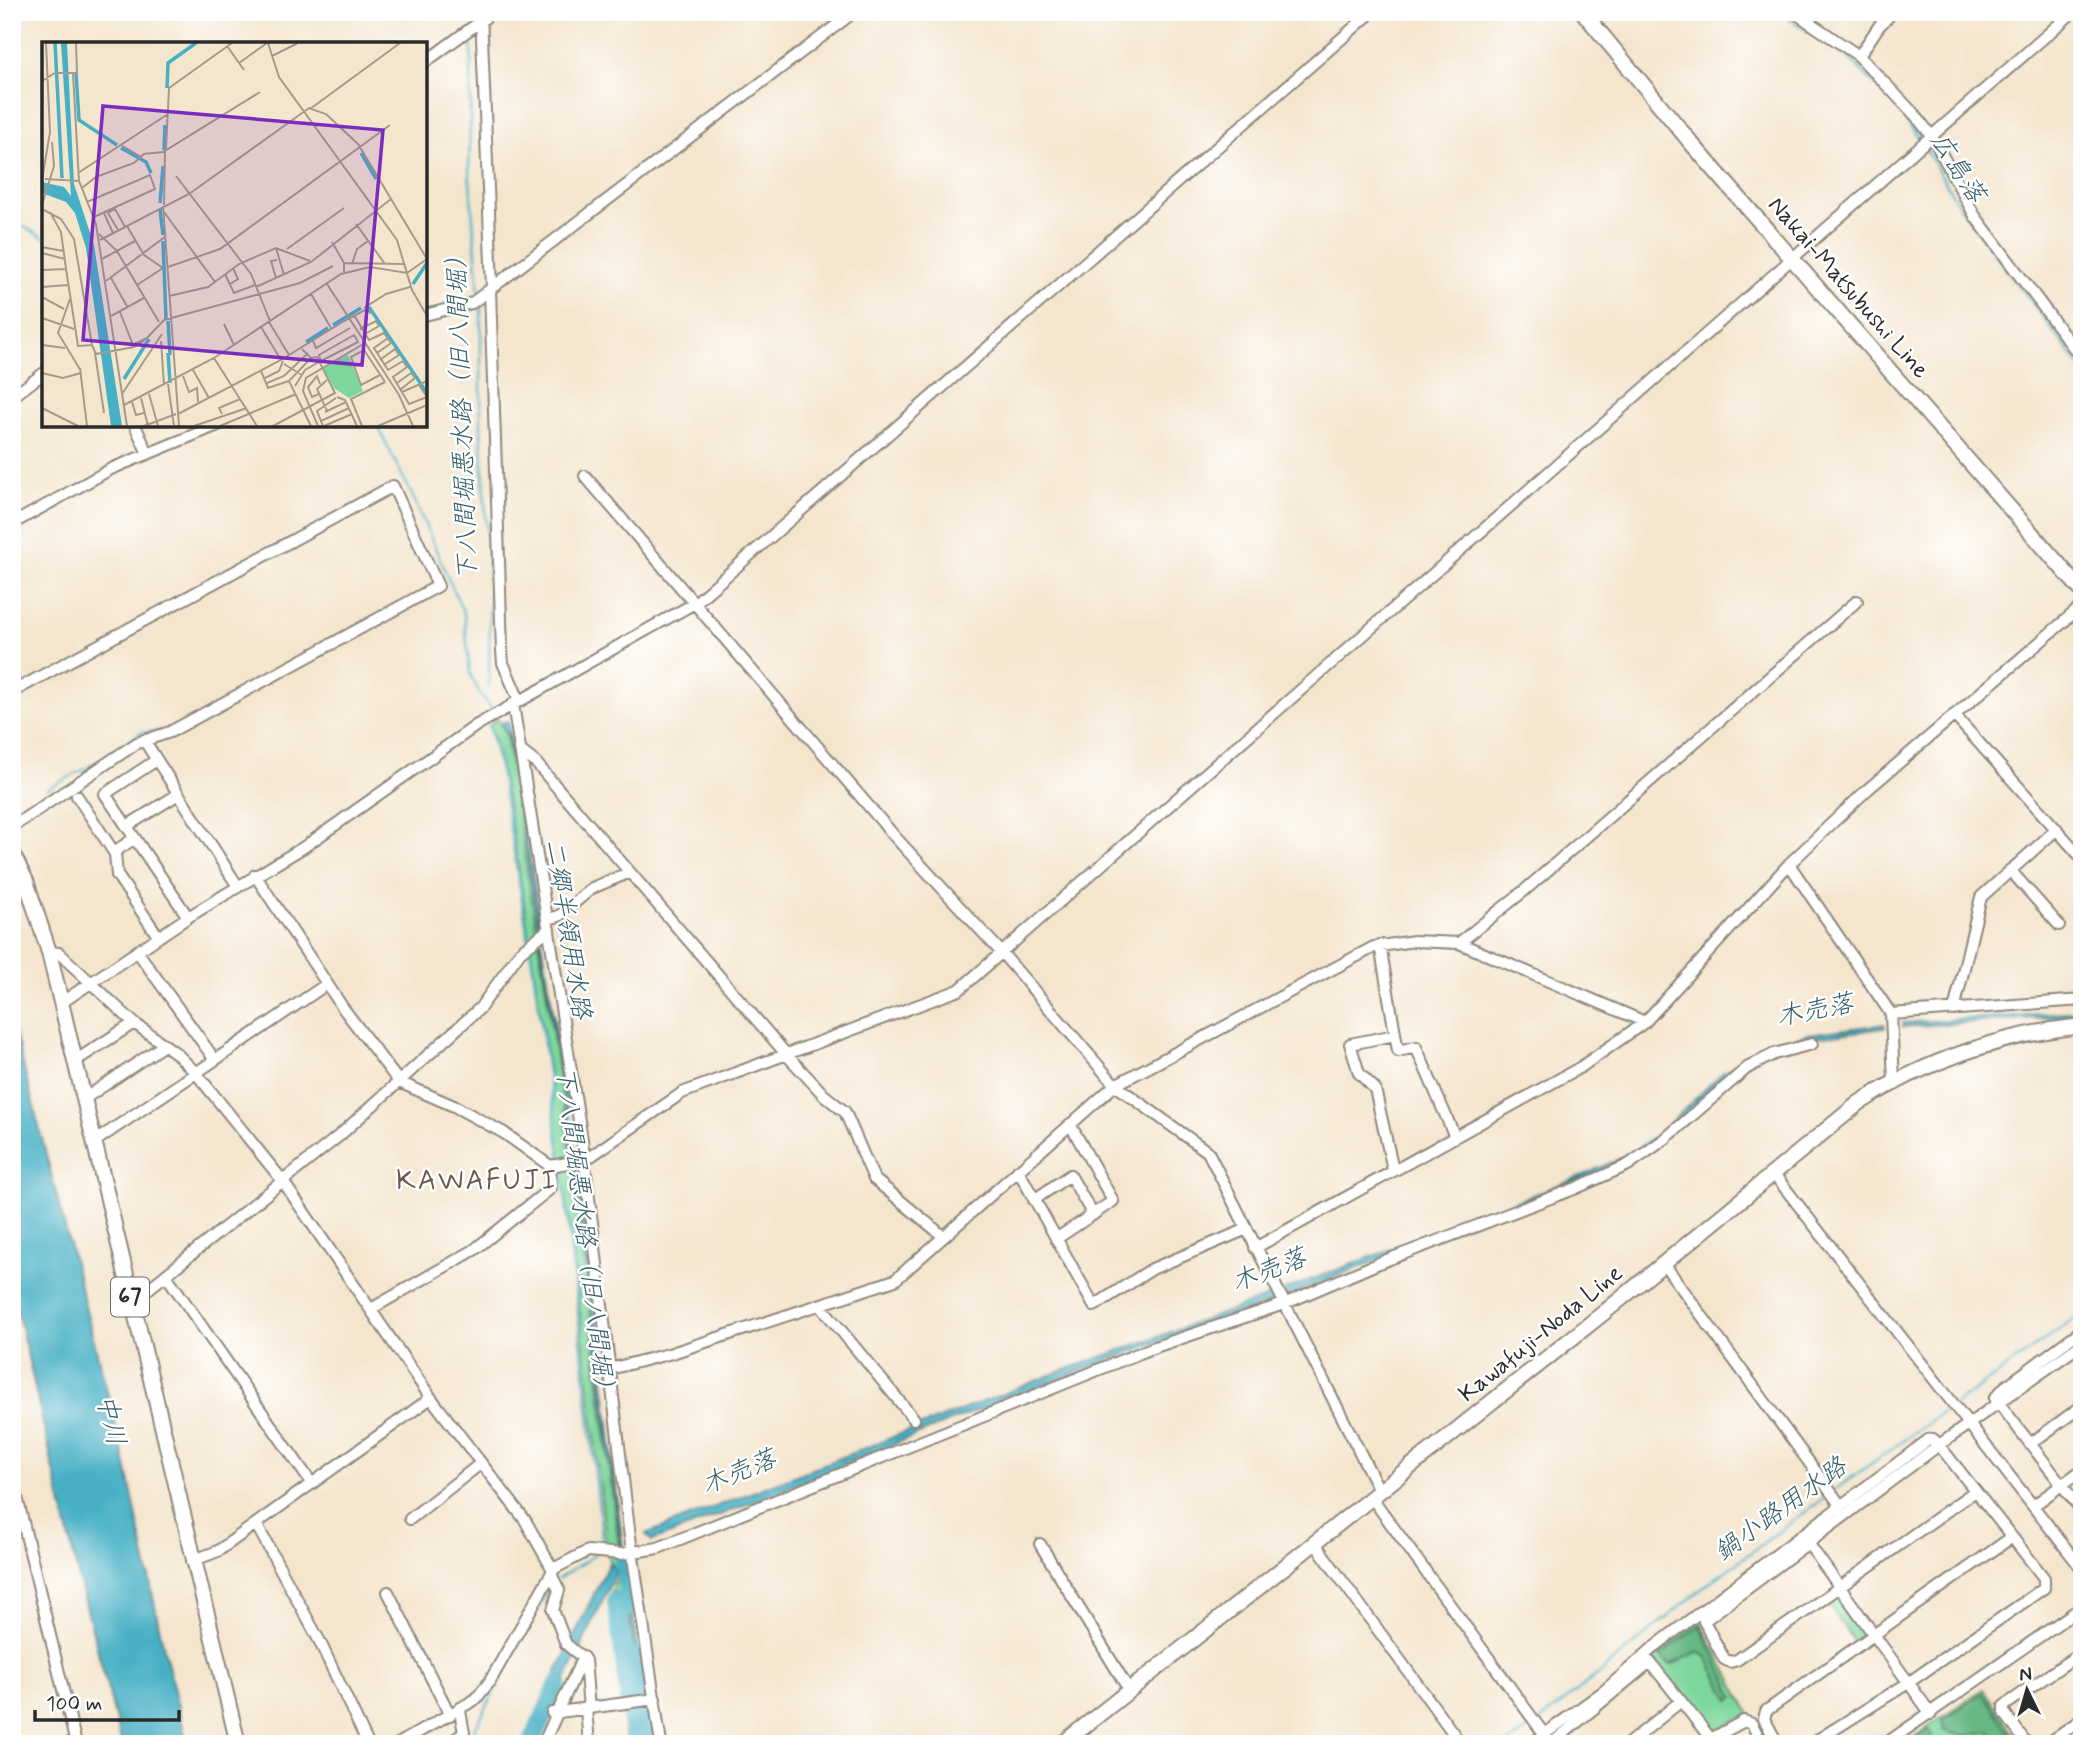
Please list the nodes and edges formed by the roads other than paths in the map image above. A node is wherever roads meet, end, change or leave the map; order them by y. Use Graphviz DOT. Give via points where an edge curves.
graph roads {
  1 [pos="854,12"];
  2 [pos="1372,12"];
  3 [pos="1583,12"];
  4 [pos="1794,12"];
  5 [pos="1893,12"];
  6 [pos="2074,12"];
  7 [pos="483,17"];
  8 [pos="1859,56"];
  9 [pos="427,60"];
  10 [pos="1927,143"];
  11 [pos="1794,260"];
  12 [pos="489,290"];
  13 [pos="427,314"];
  14 [pos="2082,359"];
  15 [pos="42,374"];
  16 [pos="12,397"];
  17 [pos="136,427"];
  18 [pos="213,427"];
  19 [pos="148,454"];
  20 [pos="585,476"];
  21 [pos="12,524"];
  22 [pos="2082,591"];
  23 [pos="1857,601"];
  24 [pos="695,603"];
  25 [pos="2082,606"];
  26 [pos="12,692"];
  27 [pos="512,705"];
  28 [pos="1954,715"];
  29 [pos="144,740"];
  30 [pos="522,752"];
  31 [pos="155,761"];
  32 [pos="177,795"];
  33 [pos="77,796"];
  34 [pos="127,826"];
  35 [pos="12,827"];
  36 [pos="2057,829"];
  37 [pos="135,838"];
  38 [pos="114,852"];
  39 [pos="12,853"];
  40 [pos="2082,858"];
  41 [pos="1789,864"];
  42 [pos="2010,870"];
  43 [pos="628,873"];
  44 [pos="255,875"];
  45 [pos="237,886"];
  46 [pos="188,917"];
  47 [pos="2059,925"];
  48 [pos="542,932"];
  49 [pos="158,936"];
  50 [pos="1459,943"];
  51 [pos="1380,945"];
  52 [pos="137,951"];
  53 [pos="49,952"];
  54 [pos="1001,952"];
  55 [pos="89,984"];
  56 [pos="327,984"];
  57 [pos="2082,1000"];
  58 [pos="61,1003"];
  59 [pos="1954,1010"];
  60 [pos="1891,1014"];
  61 [pos="1645,1022"];
  62 [pos="134,1023"];
  63 [pos="2082,1026"];
  64 [pos="1395,1035"];
  65 [pos="1812,1044"];
  66 [pos="164,1045"];
  67 [pos="786,1054"];
  68 [pos="215,1060"];
  69 [pos="75,1061"];
  70 [pos="196,1073"];
  71 [pos="399,1082"];
  72 [pos="1895,1082"];
  73 [pos="1115,1085"];
  74 [pos="84,1099"];
  75 [pos="1070,1124"];
  76 [pos="1455,1137"];
  77 [pos="94,1142"];
  78 [pos="577,1160"];
  79 [pos="550,1166"];
  80 [pos="1018,1170"];
  81 [pos="1393,1170"];
  82 [pos="1774,1174"];
  83 [pos="282,1180"];
  84 [pos="1034,1200"];
  85 [pos="1093,1215"];
  86 [pos="1247,1229"];
  87 [pos="943,1236"];
  88 [pos="1056,1239"];
  89 [pos="1255,1248"];
  90 [pos="1664,1264"];
  91 [pos="166,1275"];
  92 [pos="131,1302"];
  93 [pos="1284,1304"];
  94 [pos="820,1305"];
  95 [pos="371,1309"];
  96 [pos="2082,1330"];
  97 [pos="2082,1344"];
  98 [pos="610,1369"];
  99 [pos="431,1398"];
  100 [pos="1998,1402"];
  101 [pos="2082,1406"];
  102 [pos="915,1419"];
  103 [pos="1968,1424"];
  104 [pos="2030,1444"];
  105 [pos="1939,1445"];
  106 [pos="480,1464"];
  107 [pos="2082,1470"];
  108 [pos="12,1476"];
  109 [pos="312,1483"];
  110 [pos="2061,1484"];
  111 [pos="1975,1491"];
  112 [pos="1376,1495"];
  113 [pos="1841,1506"];
  114 [pos="2033,1506"];
  115 [pos="2082,1511"];
  116 [pos="410,1519"];
  117 [pos="256,1524"];
  118 [pos="2012,1537"];
  119 [pos="1314,1542"];
  120 [pos="1808,1543"];
  121 [pos="1040,1544"];
  122 [pos="627,1553"];
  123 [pos="192,1561"];
  124 [pos="2082,1569"];
  125 [pos="552,1572"];
  126 [pos="1840,1587"];
  127 [pos="388,1592"];
  128 [pos="2082,1607"];
  129 [pos="1875,1635"];
  130 [pos="2082,1652"];
  131 [pos="583,1657"];
  132 [pos="1908,1683"];
  133 [pos="1129,1690"];
  134 [pos="655,1699"];
  135 [pos="1681,1701"];
  136 [pos="588,1709"];
  137 [pos="555,1712"];
  138 [pos="455,1713"];
  139 [pos="1931,1714"];
  140 [pos="2082,1719"];
  141 [pos="1542,1731"];
  142 [pos="1708,1741"];
  143 [pos="76,1744"];
  144 [pos="238,1744"];
  145 [pos="369,1744"];
  146 [pos="398,1744"];
  147 [pos="448,1744"];
  148 [pos="543,1744"];
  149 [pos="589,1744"];
  150 [pos="661,1744"];
  151 [pos="1062,1744"];
  152 [pos="1461,1744"];
  153 [pos="1531,1744"];
  154 [pos="1628,1744"];
  155 [pos="1762,1744"];
  156 [pos="1778,1744"];
  157 [pos="1811,1744"];
  158 [pos="1885,1744"];
  159 [pos="2027,1744"];
  160 [pos="2046,1744"];
  1 -- 12 [label="street"];
  2 -- 24 [label="street"];
  3 -- 11 [label="main road, Nakai-Matsubushi Line"];
  4 -- 8 [label="street"];
  5 -- 8 [label="street"];
  6 -- 10 [label="street"];
  7 -- 9 [label="street"];
  7 -- 12 [label="street"];
  8 -- 10 [label="street"];
  10 -- 11 [label="street"];
  10 -- 14 [label="street" via="1975,216"];
  11 -- 22 [label="main road, Nakai-Matsubushi Line"];
  11 -- 54 [label="street"];
  12 -- 13 [label="street" via="472,303"];
  12 -- 27 [label="street" via="502,651"];
  15 -- 16 [label="street"];
  17 -- 19 [label="street"];
  18 -- 19 [label="street"];
  19 -- 21 [label="street" via="111,469"];
  20 -- 24 [label="street"];
  23 -- 50 [label="street"];
  24 -- 27 [label="street"];
  24 -- 54 [label="street" via="896,838"];
  25 -- 28 [label="street"];
  26 -- 29 [label="street" via="393,486 438,586 170,732"];
  27 -- 30 [label="street"];
  27 -- 44 [label="street" via="304,847"];
  28 -- 36 [label="street"];
  28 -- 41 [label="street"];
  29 -- 31 [label="street"];
  29 -- 35 [label="street"];
  30 -- 43 [label="street"];
  30 -- 48 [label="street"];
  31 -- 32 [label="street"];
  31 -- 34 [label="street" via="105,794"];
  32 -- 34 [label="street"];
  32 -- 45 [label="street"];
  33 -- 38 [label="street"];
  34 -- 37 [label="street"];
  36 -- 40 [label="street"];
  36 -- 42 [label="street"];
  37 -- 38 [label="street"];
  37 -- 46 [label="street"];
  38 -- 49 [label="street" via="117,875"];
  39 -- 53 [label="main road, 67"];
  41 -- 60 [label="street"];
  41 -- 61 [label="street"];
  42 -- 47 [label="street"];
  42 -- 59 [label="street" via="1981,897"];
  43 -- 48 [label="street" via="592,888"];
  43 -- 67 [label="street"];
  44 -- 45 [label="street"];
  44 -- 56 [label="street"];
  45 -- 46 [label="street"];
  46 -- 49 [label="street"];
  48 -- 71 [label="street" via="520,952 480,1009"];
  48 -- 78 [label="street"];
  49 -- 52 [label="street"];
  50 -- 51 [label="street"];
  50 -- 61 [label="street"];
  51 -- 64 [label="street"];
  51 -- 73 [label="street"];
  52 -- 55 [label="street"];
  52 -- 68 [label="street"];
  53 -- 55 [label="street" via="60,953"];
  53 -- 58 [label="main road, 67"];
  54 -- 67 [label="street" via="950,996"];
  54 -- 73 [label="street"];
  55 -- 58 [label="street"];
  55 -- 62 [label="street"];
  56 -- 68 [label="street"];
  56 -- 71 [label="street"];
  57 -- 59 [label="street"];
  58 -- 69 [label="main road, 67"];
  59 -- 60 [label="street"];
  60 -- 72 [label="street"];
  61 -- 76 [label="street" via="1581,1067"];
  62 -- 66 [label="street"];
  62 -- 69 [label="street"];
  63 -- 72 [label="main road, Kawafuji-Noda Line" via="2027,1033"];
  64 -- 76 [label="street" via="1398,1051 1416,1048"];
  64 -- 81 [label="street" via="1350,1044 1359,1073 1375,1089"];
  65 -- 93 [label="street" via="1774,1054 1747,1068 1628,1165"];
  66 -- 70 [label="street"];
  66 -- 74 [label="street"];
  67 -- 78 [label="street" via="682,1093 591,1156"];
  67 -- 87 [label="street" via="845,1112 874,1179"];
  68 -- 70 [label="street"];
  69 -- 74 [label="main road, 67"];
  70 -- 77 [label="street"];
  70 -- 83 [label="street"];
  71 -- 79 [label="street" via="492,1127"];
  71 -- 83 [label="street"];
  72 -- 82 [label="main road, Kawafuji-Noda Line" via="1843,1114"];
  73 -- 75 [label="street"];
  73 -- 86 [label="street" via="1208,1152"];
  74 -- 77 [label="main road, 67"];
  75 -- 80 [label="street"];
  75 -- 85 [label="street" via="1113,1201"];
  76 -- 81 [label="street"];
  77 -- 92 [label="main road, 67"];
  78 -- 79 [label="street"];
  78 -- 98 [label="street"];
  79 -- 95 [label="street" via="551,1188 474,1250"];
  80 -- 84 [label="street"];
  80 -- 87 [label="street"];
  81 -- 89 [label="street"];
  82 -- 90 [label="main road, Kawafuji-Noda Line"];
  82 -- 103 [label="street"];
  83 -- 91 [label="street"];
  83 -- 95 [label="street"];
  84 -- 85 [label="street" via="1070,1175"];
  84 -- 88 [label="street"];
  85 -- 88 [label="street"];
  86 -- 88 [label="street" via="1152,1269 1094,1306"];
  86 -- 89 [label="street"];
  87 -- 94 [label="street" via="895,1280"];
  89 -- 93 [label="street"];
  90 -- 112 [label="main road, Kawafuji-Noda Line"];
  90 -- 113 [label="street"];
  91 -- 92 [label="street"];
  91 -- 109 [label="street"];
  92 -- 123 [label="main road, 67"];
  93 -- 112 [label="street"];
  93 -- 122 [label="street" via="1152,1348 658,1548"];
  94 -- 98 [label="street"];
  94 -- 102 [label="street"];
  95 -- 99 [label="street"];
  96 -- 100 [label="street" via="2005,1387 1995,1398"];
  97 -- 100 [label="street"];
  98 -- 122 [label="street"];
  99 -- 106 [label="street"];
  99 -- 109 [label="street"];
  100 -- 103 [label="street"];
  100 -- 104 [label="street"];
  101 -- 104 [label="street"];
  103 -- 105 [label="street"];
  103 -- 114 [label="street"];
  104 -- 110 [label="street"];
  105 -- 111 [label="street"];
  105 -- 113 [label="street" via="1928,1440"];
  105 -- 120 [label="street"];
  106 -- 116 [label="street"];
  106 -- 125 [label="street" via="525,1520"];
  107 -- 110 [label="street"];
  108 -- 143 [label="street"];
  109 -- 117 [label="street"];
  110 -- 114 [label="street"];
  110 -- 115 [label="street"];
  111 -- 118 [label="street"];
  111 -- 126 [label="street"];
  112 -- 119 [label="main road, Kawafuji-Noda Line"];
  112 -- 141 [label="street"];
  113 -- 141 [label="street" via="1654,1647 1604,1691"];
  114 -- 124 [label="street"];
  117 -- 123 [label="street" via="218,1551"];
  117 -- 145 [label="street"];
  118 -- 129 [label="street"];
  118 -- 132 [label="street" via="2045,1578 2044,1588"];
  119 -- 133 [label="main road, Kawafuji-Noda Line"];
  119 -- 152 [label="street"];
  120 -- 126 [label="street"];
  120 -- 126 [label="street" via="1704,1621 1724,1659 1737,1660"];
  121 -- 133 [label="street"];
  122 -- 125 [label="street" via="588,1551"];
  122 -- 134 [label="street"];
  123 -- 144 [label="main road, 67"];
  125 -- 131 [label="street" via="559,1590 553,1610 566,1644"];
  125 -- 138 [label="street" via="490,1681 476,1699"];
  126 -- 129 [label="street"];
  127 -- 138 [label="street"];
  128 -- 139 [label="street"];
  129 -- 132 [label="street"];
  129 -- 156 [label="street" via="1766,1711 1765,1719"];
  130 -- 159 [label="street" via="2004,1706"];
  131 -- 136 [label="street"];
  131 -- 137 [label="street"];
  132 -- 139 [label="street"];
  132 -- 157 [label="street"];
  133 -- 151 [label="main road, Kawafuji-Noda Line"];
  134 -- 136 [label="street"];
  134 -- 150 [label="street"];
  135 -- 141 [label="street" via="1650,1662"];
  135 -- 142 [label="street"];
  135 -- 154 [label="street"];
  136 -- 137 [label="street"];
  136 -- 149 [label="street"];
  137 -- 148 [label="street"];
  138 -- 146 [label="street"];
  138 -- 147 [label="street" via="464,1733"];
  139 -- 158 [label="street"];
  140 -- 160 [label="street"];
  141 -- 153 [label="street"];
  142 -- 155 [label="street" via="1748,1722"];
}
